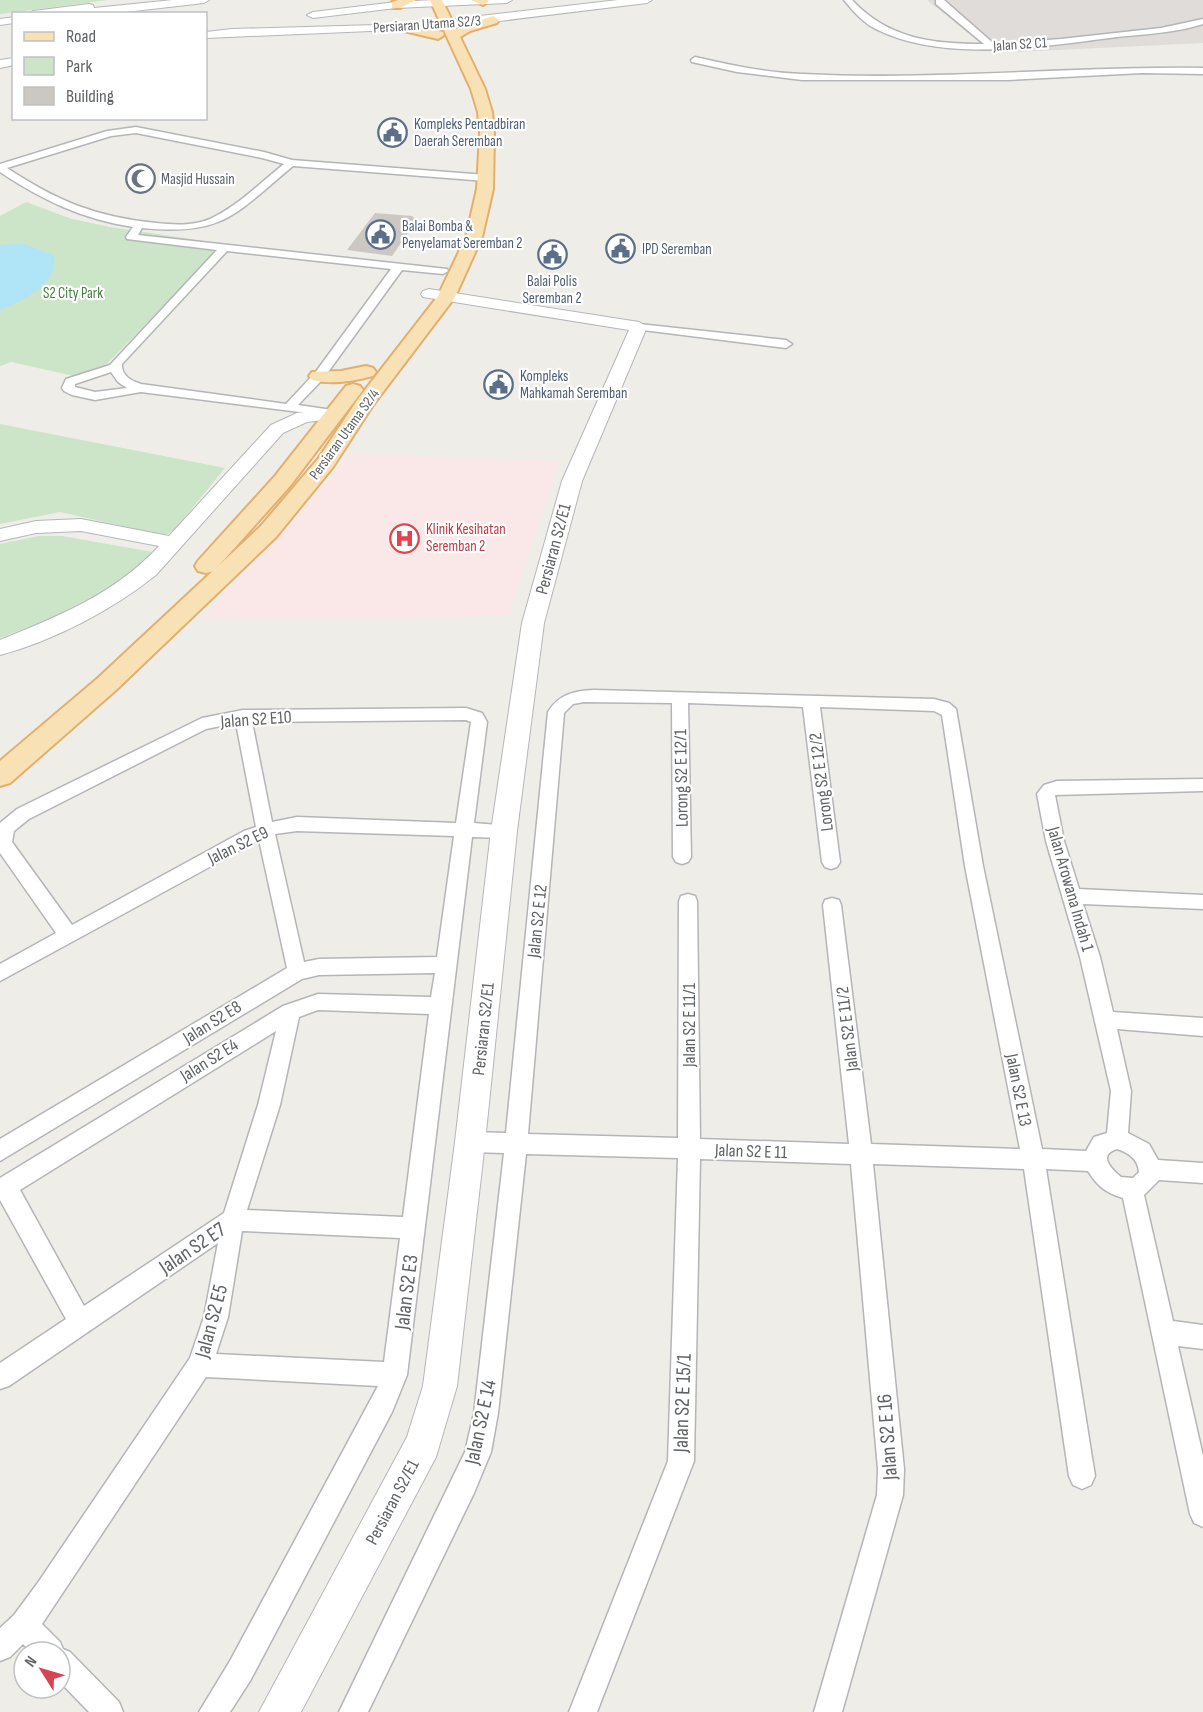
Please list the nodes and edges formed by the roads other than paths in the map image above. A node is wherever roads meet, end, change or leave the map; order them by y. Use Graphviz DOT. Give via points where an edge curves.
graph roads {
  1 [pos="204,0"];
  2 [pos="410,0"];
  3 [pos="477,0"];
  4 [pos="507,0"];
  5 [pos="648,0"];
  6 [pos="848,0"];
  7 [pos="940,0"];
  8 [pos="430,1"];
  9 [pos="483,1"];
  10 [pos="151,2"];
  11 [pos="396,5"];
  12 [pos="53,12"];
  13 [pos="85,12"];
  14 [pos="493,20"];
  15 [pos="1203,21"];
  16 [pos="408,27"];
  17 [pos="207,29"];
  18 [pos="443,30"];
  19 [pos="207,35"];
  20 [pos="992,46"];
  21 [pos="695,60"];
  22 [pos="1203,70"];
  23 [pos="467,102"];
  24 [pos="291,163"];
  25 [pos="0,167"];
  26 [pos="473,177"];
  27 [pos="139,225"];
  28 [pos="463,234"];
  29 [pos="224,248"];
  30 [pos="398,267"];
  31 [pos="443,271"];
  32 [pos="438,296"];
  33 [pos="639,327"];
  34 [pos="786,344"];
  35 [pos="115,368"];
  36 [pos="366,372"];
  37 [pos="319,376"];
  38 [pos="141,388"];
  39 [pos="365,403"];
  40 [pos="282,407"];
  41 [pos="335,414"];
  42 [pos="277,429"];
  43 [pos="0,535"];
  44 [pos="172,543"];
  45 [pos="0,648"];
  46 [pos="680,698"];
  47 [pos="812,702"];
  48 [pos="243,716"];
  49 [pos="0,753"];
  50 [pos="0,776"];
  51 [pos="1203,785"];
  52 [pos="265,830"];
  53 [pos="466,830"];
  54 [pos="504,831"];
  55 [pos="682,857"];
  56 [pos="831,862"];
  57 [pos="1073,896"];
  58 [pos="688,901"];
  59 [pos="1203,902"];
  60 [pos="832,904"];
  61 [pos="69,936"];
  62 [pos="445,965"];
  63 [pos="297,972"];
  64 [pos="0,973"];
  65 [pos="440,1006"];
  66 [pos="290,1012"];
  67 [pos="1105,1020"];
  68 [pos="1203,1027"];
  69 [pos="1117,1139"];
  70 [pos="470,1142"];
  71 [pos="516,1143"];
  72 [pos="689,1149"];
  73 [pos="0,1151"];
  74 [pos="861,1154"];
  75 [pos="1032,1159"];
  76 [pos="1095,1161"];
  77 [pos="1150,1168"];
  78 [pos="1203,1173"];
  79 [pos="3,1188"];
  80 [pos="1132,1189"];
  81 [pos="233,1220"];
  82 [pos="414,1228"];
  83 [pos="80,1322"];
  84 [pos="1163,1332"];
  85 [pos="1203,1337"];
  86 [pos="200,1365"];
  87 [pos="395,1375"];
  88 [pos="0,1377"];
  89 [pos="1082,1476"];
  90 [pos="1203,1514"];
  91 [pos="24,1624"];
  92 [pos="39,1640"];
  93 [pos="0,1647"];
  94 [pos="72,1674"];
  95 [pos="585,1711"];
  96 [pos="109,1712"];
  97 [pos="213,1712"];
  98 [pos="279,1712"];
  99 [pos="352,1712"];
  100 [pos="828,1712"];
  1 -- 10 [label="street"];
  2 -- 11 [label="main road"];
  3 -- 9 [label="main road"];
  4 -- 9 [label="street, Persiaran Utama S2/3"];
  5 -- 14 [label="street, Persiaran Utama S2/3"];
  6 -- 20 [label="street, Jalan S2 C1" via="867,20 886,30 935,42"];
  7 -- 20 [label="street"];
  8 -- 9 [label="street, Persiaran Utama S2/3"];
  8 -- 11 [label="street, Persiaran Utama S2/3"];
  8 -- 18 [label="main road, Persiaran Utama S2/4"];
  10 -- 12 [label="street"];
  10 -- 13 [label="street"];
  11 -- 17 [label="street, Persiaran Utama S2/3"];
  14 -- 18 [label="main road"];
  15 -- 20 [label="street, Jalan S2 C1" via="1177,28"];
  16 -- 18 [label="main road"];
  16 -- 19 [label="street, Persiaran Utama S2/3"];
  18 -- 23 [label="main road, Persiaran Utama S2/4"];
  18 -- 26 [label="main road, Persiaran Utama S2/4" via="478,89 485,112 487,133"];
  21 -- 22 [label="street" via="802,77 1008,77"];
  24 -- 25 [label="street" via="136,130 110,133"];
  24 -- 26 [label="street"];
  24 -- 27 [label="street" via="212,222 176,228"];
  25 -- 27 [label="street" via="45,198 83,214"];
  26 -- 28 [label="main road, Persiaran Utama S2/4"];
  27 -- 29 [label="street" via="131,237"];
  28 -- 31 [label="main road, Persiaran Utama S2/4"];
  28 -- 32 [label="main road, Persiaran Utama S2/4"];
  29 -- 30 [label="street"];
  29 -- 35 [label="street"];
  30 -- 31 [label="street"];
  30 -- 37 [label="street"];
  31 -- 32 [label="main road, Persiaran Utama S2/4"];
  32 -- 33 [label="street"];
  32 -- 36 [label="main road, Persiaran Utama S2/4"];
  32 -- 39 [label="main road, Persiaran Utama S2/4"];
  33 -- 34 [label="street"];
  33 -- 54 [label="street, Persiaran S2/E1" via="572,481 549,558 533,624"];
  35 -- 38 [label="street" via="129,385"];
  35 -- 38 [label="street" via="70,382 68,388 93,397"];
  36 -- 37 [label="main road"];
  36 -- 41 [label="main road, Persiaran Utama S2/4"];
  37 -- 40 [label="street"];
  38 -- 40 [label="street"];
  39 -- 41 [label="main road"];
  39 -- 50 [label="main road, Persiaran Utama S2/4" via="326,463 268,532 107,684"];
  40 -- 41 [label="street"];
  40 -- 42 [label="street"];
  41 -- 42 [label="street" via="299,418"];
  41 -- 49 [label="main road, Persiaran Utama S2/4" via="227,545 166,607"];
  42 -- 44 [label="street"];
  43 -- 44 [label="street" via="36,527 81,525"];
  44 -- 45 [label="street" via="149,570 111,600"];
  46 -- 47 [label="street"];
  46 -- 55 [label="street, Lorong S2 E 12/1"];
  46 -- 71 [label="street, Jalan S2 E 12" via="571,698 556,712"];
  47 -- 56 [label="street, Lorong S2 E 12/2"];
  47 -- 75 [label="street, Jalan S2 E 13" via="934,705 950,713 974,866"];
  48 -- 52 [label="street"];
  48 -- 53 [label="street, Jalan S2 E10" via="476,717 479,722"];
  48 -- 61 [label="street, Jalan S2 E10" via="202,724 23,814 6,828 3,843"];
  51 -- 57 [label="street, Jalan Arowana Indah 1" via="1050,789 1046,794 1055,841"];
  52 -- 53 [label="street, Jalan S2 E9" via="297,824"];
  52 -- 61 [label="street, Jalan S2 E9"];
  52 -- 63 [label="street"];
  53 -- 54 [label="street, Jalan S2 E9"];
  53 -- 62 [label="street, Jalan S2 E3"];
  54 -- 70 [label="street, Persiaran S2/E1"];
  57 -- 59 [label="street"];
  57 -- 67 [label="street, Jalan Arowana Indah 1"];
  58 -- 72 [label="street, Jalan S2 E 11/1"];
  60 -- 74 [label="street, Jalan S2 E 11/2"];
  61 -- 64 [label="street, Jalan S2 E9"];
  62 -- 63 [label="street, Jalan S2 E8" via="319,966"];
  62 -- 65 [label="street, Jalan S2 E3"];
  63 -- 73 [label="street, Jalan S2 E8"];
  65 -- 66 [label="street, Jalan S2 E4" via="318,1002"];
  65 -- 82 [label="street, Jalan S2 E3"];
  66 -- 79 [label="street, Jalan S2 E4"];
  66 -- 81 [label="street, Jalan S2 E5" via="269,1105"];
  67 -- 68 [label="street"];
  67 -- 69 [label="street, Jalan Arowana Indah 1" via="1121,1092"];
  69 -- 76 [label="street" via="1097,1149"];
  69 -- 77 [label="street" via="1136,1146"];
  70 -- 71 [label="street, Jalan S2 E 11"];
  70 -- 98 [label="street, Persiaran S2/E1" via="440,1386 423,1444"];
  71 -- 72 [label="street, Jalan S2 E 11"];
  71 -- 99 [label="street, Jalan S2 E 14" via="486,1413 478,1452"];
  72 -- 74 [label="street, Jalan S2 E 11"];
  72 -- 95 [label="street, Jalan S2 E 15/1" via="681,1461"];
  74 -- 75 [label="street, Jalan S2 E 11"];
  74 -- 100 [label="street, Jalan S2 E 16" via="891,1469 890,1495"];
  75 -- 76 [label="street, Jalan S2 E 11"];
  75 -- 89 [label="street, Jalan S2 E 13"];
  76 -- 80 [label="street" via="1106,1180"];
  77 -- 78 [label="street"];
  77 -- 80 [label="street" via="1146,1183"];
  79 -- 83 [label="street"];
  80 -- 84 [label="street"];
  81 -- 82 [label="street, Jalan S2 E7"];
  81 -- 83 [label="street, Jalan S2 E7"];
  81 -- 86 [label="street, Jalan S2 E5" via="216,1317"];
  82 -- 87 [label="street, Jalan S2 E3"];
  83 -- 88 [label="street, Jalan S2 E7"];
  84 -- 85 [label="street"];
  84 -- 90 [label="street"];
  86 -- 87 [label="street"];
  86 -- 91 [label="street, Jalan S2 E5"];
  87 -- 97 [label="street, Jalan S2 E3" via="240,1671"];
  91 -- 92 [label="street"];
  91 -- 93 [label="street, Jalan S2 E5"];
  94 -- 96 [label="street"];
}
